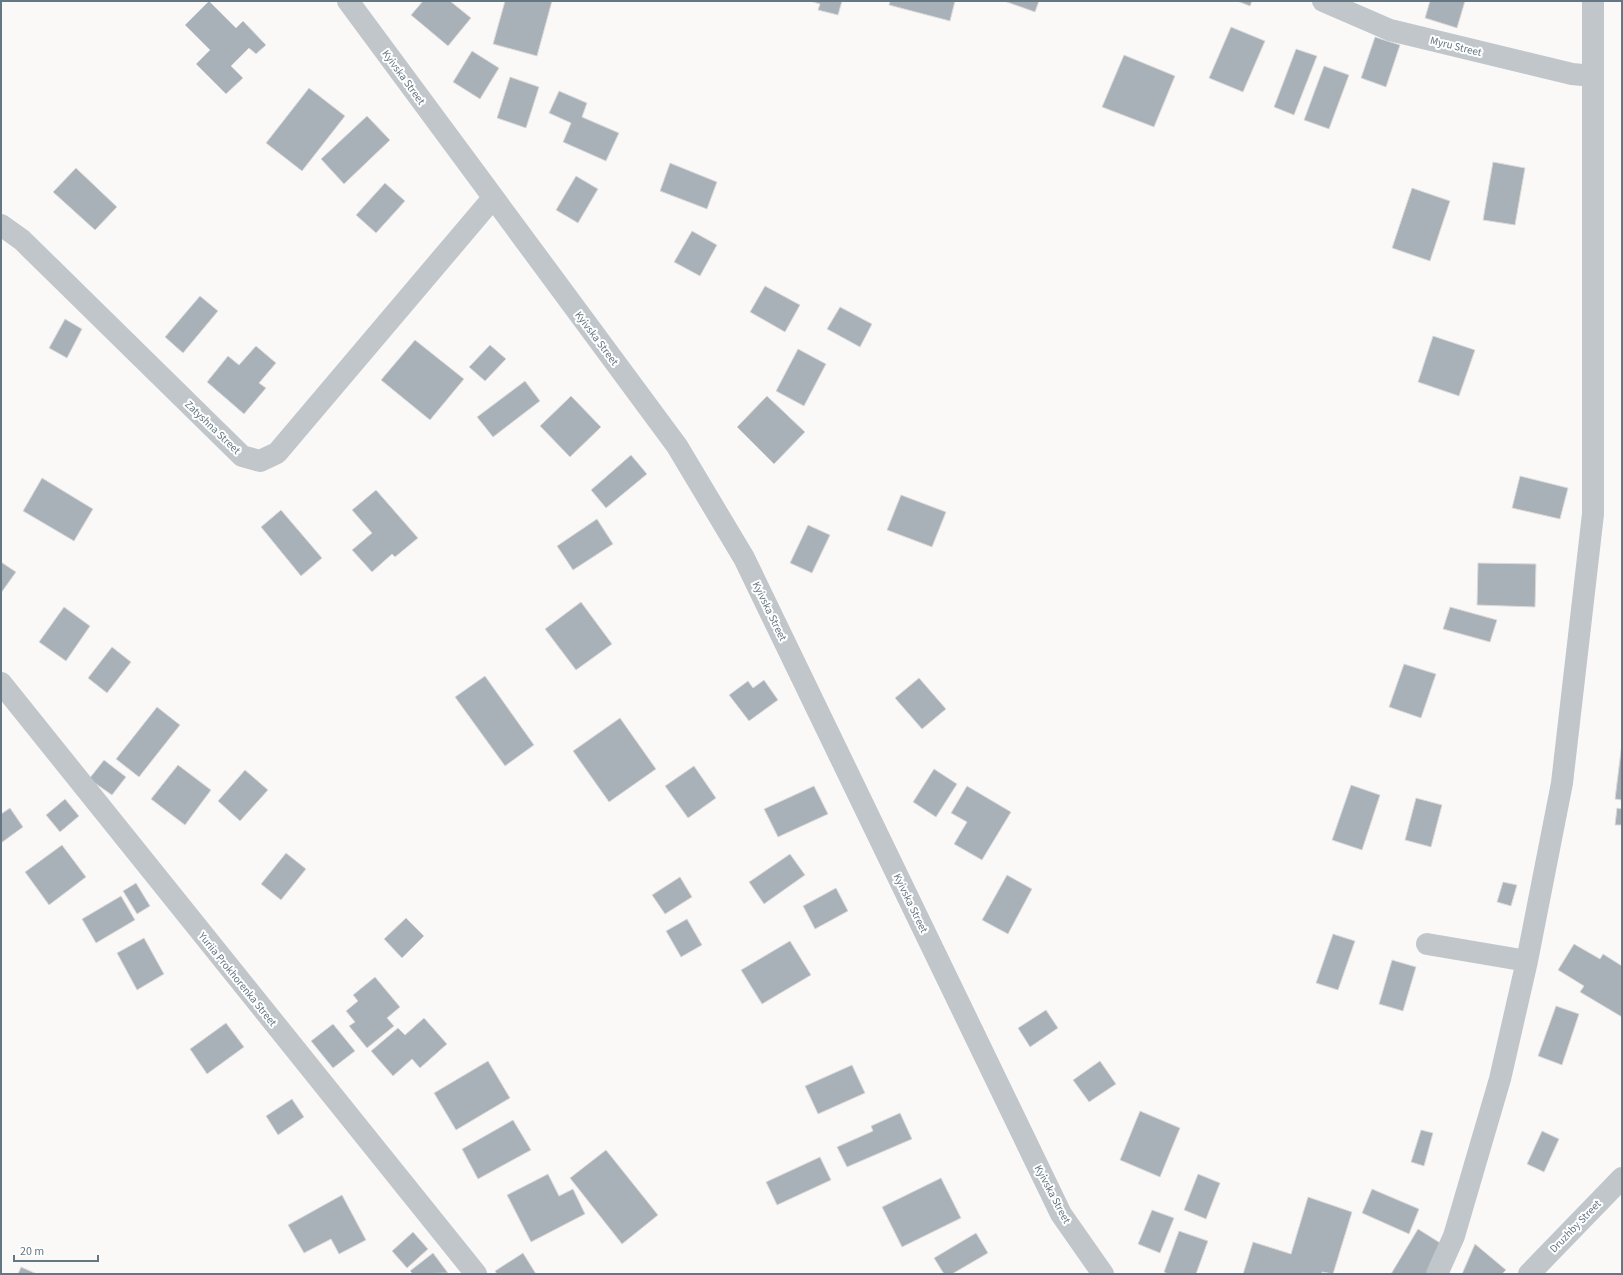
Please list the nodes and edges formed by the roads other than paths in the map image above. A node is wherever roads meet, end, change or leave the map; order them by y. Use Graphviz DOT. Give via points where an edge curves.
graph roads {
  1 [pos="348,1"];
  2 [pos="1323,1"];
  3 [pos="1593,1"];
  4 [pos="1593,76"];
  5 [pos="493,198"];
  6 [pos="1,225"];
  7 [pos="1,683"];
  8 [pos="1427,944"];
  9 [pos="1527,961"];
  10 [pos="1622,1178"];
  11 [pos="476,1274"];
  12 [pos="1103,1274"];
  13 [pos="1437,1274"];
  14 [pos="1529,1274"];
  1 -- 5 [label="street, Kyivska Street"];
  2 -- 4 [label="street, Myru Street" via="1390,30 1572,74"];
  3 -- 4 [label="street"];
  4 -- 9 [label="street" via="1593,514 1562,783"];
  5 -- 6 [label="street, Zatyshna Street" via="277,453 260,461 242,456 22,240"];
  5 -- 12 [label="street, Kyivska Street" via="677,446 744,558 1061,1214"];
  7 -- 11 [label="street, Yuriia Prokhorenka Street"];
  8 -- 9 [label="street"];
  9 -- 13 [label="street" via="1500,1079 1454,1236"];
  10 -- 14 [label="street, Druzhby Street"];
}
